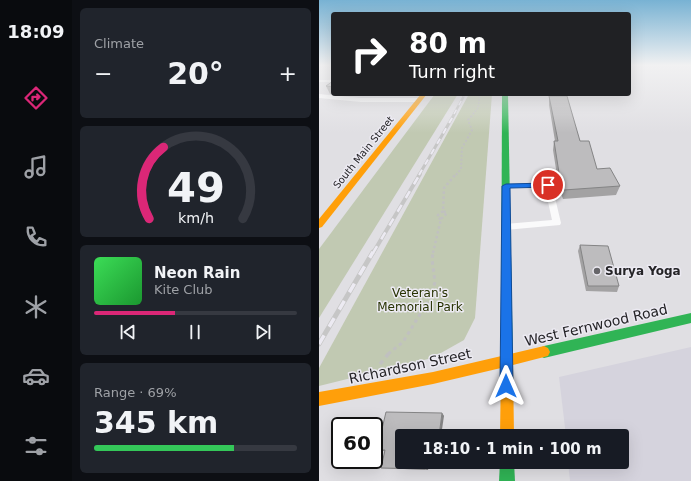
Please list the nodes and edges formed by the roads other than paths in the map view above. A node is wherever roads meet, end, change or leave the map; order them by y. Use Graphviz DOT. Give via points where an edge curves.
graph roads {
  1 [pos="319,96"];
  2 [pos="505,96"];
  3 [pos="422,97"];
  4 [pos="506,186"];
  5 [pos="319,225"];
  6 [pos="506,227"];
  7 [pos="691,318"];
  8 [pos="506,360"];
  9 [pos="319,399"];
  10 [pos="507,429"];
  11 [pos="507,469"];
  12 [pos="507,481"];
  1 -- 3 [label="lane"];
  2 -- 4 [label="street"];
  3 -- 5 [label="street, South Main Street"];
  4 -- 6 [label="street"];
  4 -- 6 [label="lane" via="548,185 557,223"];
  6 -- 8 [label="street"];
  7 -- 8 [label="street, West Fernwood Road"];
  8 -- 9 [label="street, Richardson Street" via="433,378"];
  8 -- 10 [label="street"];
  11 -- 12 [label="street"];
}
